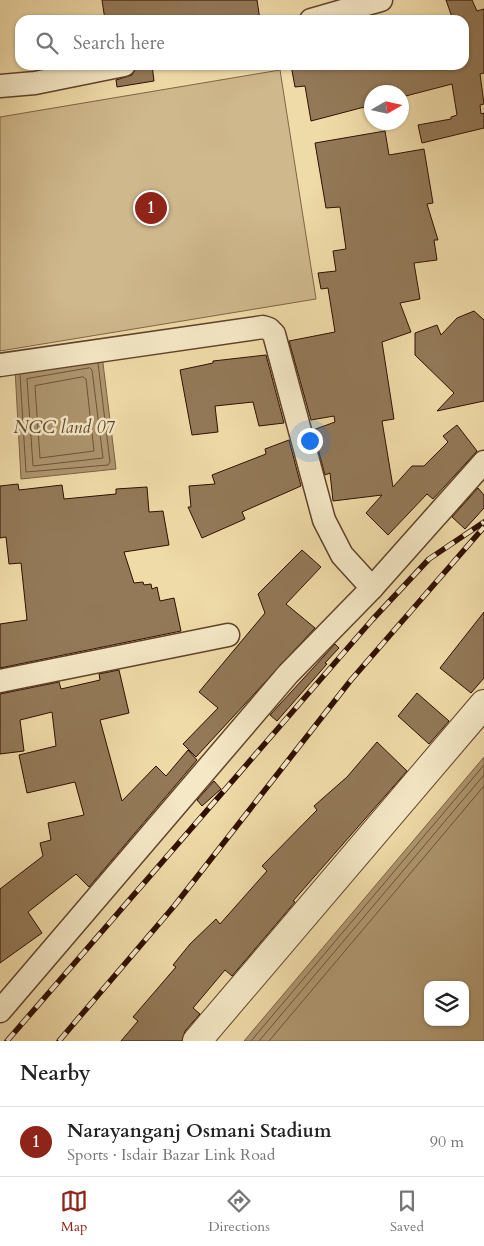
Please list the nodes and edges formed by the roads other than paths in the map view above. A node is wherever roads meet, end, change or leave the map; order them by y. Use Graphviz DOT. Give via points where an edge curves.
graph roads {
  1 [pos="381,0"];
  2 [pos="328,15"];
  3 [pos="99,70"];
  4 [pos="0,86"];
  5 [pos="0,365"];
  6 [pos="484,462"];
  7 [pos="372,588"];
  8 [pos="228,635"];
  9 [pos="0,681"];
  10 [pos="484,704"];
  11 [pos="0,1011"];
  12 [pos="198,1041"];
  1 -- 2 [label="street"];
  3 -- 4 [label="street" via="35,83"];
  5 -- 7 [label="street" via="263,327 269,329 274,334 324,520 342,555"];
  6 -- 7 [label="street"];
  7 -- 11 [label="street" via="288,674"];
  8 -- 9 [label="street"];
  10 -- 12 [label="street"];
}
